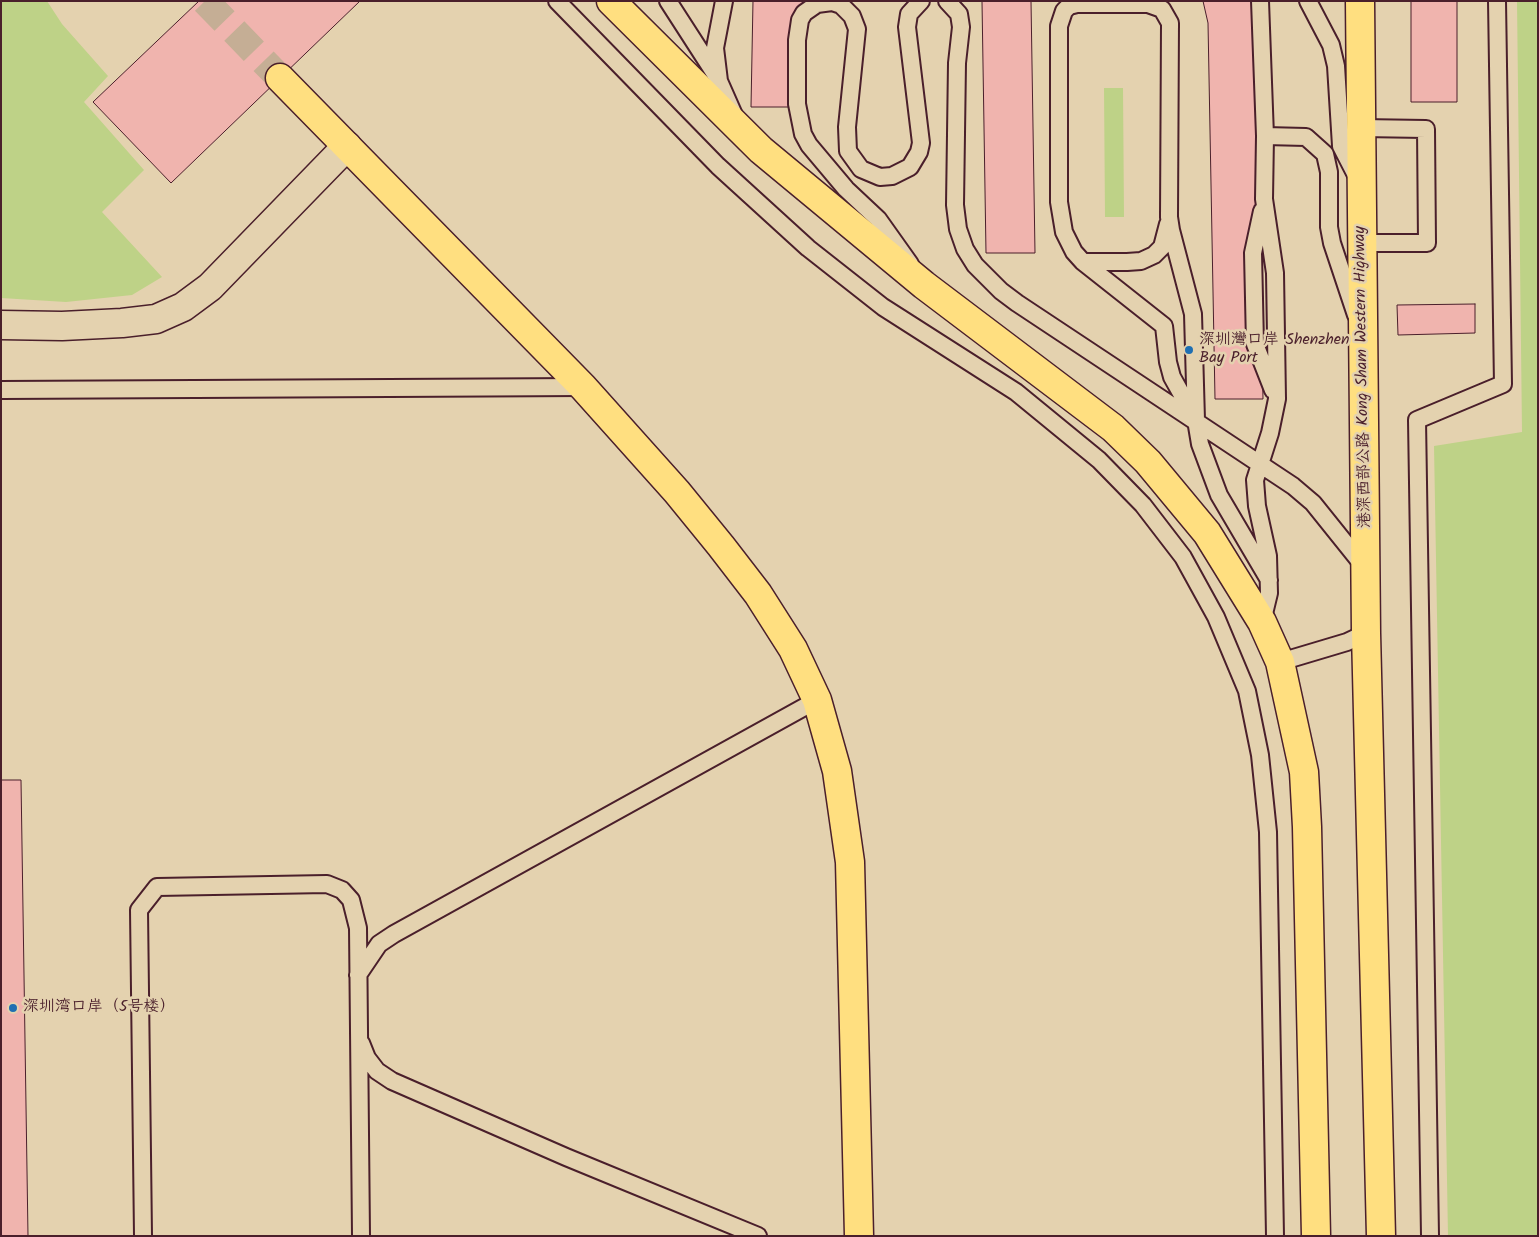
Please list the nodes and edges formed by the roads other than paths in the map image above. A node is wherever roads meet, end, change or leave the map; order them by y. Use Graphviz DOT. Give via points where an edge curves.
graph roads {
  1 [pos="557,1"];
  2 [pos="611,1"];
  3 [pos="668,1"];
  4 [pos="724,1"];
  5 [pos="922,1"];
  6 [pos="947,1"];
  7 [pos="1260,1"];
  8 [pos="1308,1"];
  9 [pos="1497,1"];
  10 [pos="1360,2"];
  11 [pos="280,78"];
  12 [pos="719,81"];
  13 [pos="1361,128"];
  14 [pos="1265,136"];
  15 [pos="347,146"];
  16 [pos="761,150"];
  17 [pos="1362,185"];
  18 [pos="1169,217"];
  19 [pos="1362,243"];
  20 [pos="1082,262"];
  21 [pos="924,285"];
  22 [pos="1,325"];
  23 [pos="1364,338"];
  24 [pos="583,386"];
  25 [pos="1,390"];
  26 [pos="1196,420"];
  27 [pos="1258,465"];
  28 [pos="1366,570"];
  29 [pos="1269,580"];
  30 [pos="1262,622"];
  31 [pos="1366,633"];
  32 [pos="1280,662"];
  33 [pos="818,700"];
  34 [pos="358,975"];
  35 [pos="359,1037"];
  36 [pos="143,1236"];
  37 [pos="361,1236"];
  38 [pos="758,1236"];
  39 [pos="859,1236"];
  40 [pos="1275,1236"];
  41 [pos="1316,1236"];
  42 [pos="1381,1236"];
  43 [pos="1430,1236"];
  1 -- 40 [label="lane" via="718,166 808,248 883,308 1016,392 1092,454 1143,505 1183,557 1216,617 1247,690 1260,755 1268,832"];
  2 -- 16 [label="highway"];
  3 -- 12 [label="lane"];
  4 -- 12 [label="lane" via="715,48"];
  5 -- 21 [label="lane" via="913,8 907,21 921,144 910,167 892,176 880,177 861,169 848,151 847,127 857,30 852,16 841,5 832,2 816,4 800,20 797,104 800,125 809,144 846,189 878,219"];
  6 -- 26 [label="lane" via="961,20 957,63 955,205 965,249 988,279 1017,303"];
  7 -- 14 [label="lane"];
  8 -- 17 [label="lane" via="1331,45 1336,66 1341,146"];
  9 -- 43 [label="lane" via="1503,384 1417,420"];
  10 -- 13 [label="highway, 港深西部公路 Kong Sham Western Highway"];
  11 -- 15 [label="highway"];
  12 -- 16 [label="lane" via="735,116"];
  13 -- 17 [label="highway, 港深西部公路 Kong Sham Western Highway"];
  13 -- 19 [label="lane" via="1426,129 1427,243"];
  14 -- 23 [label="lane" via="1306,137 1325,154 1329,172 1332,243"];
  14 -- 27 [label="lane" via="1264,199 1253,253 1255,344 1277,399 1270,433"];
  15 -- 22 [label="street" via="210,287 183,307 156,319 122,323"];
  15 -- 24 [label="highway"];
  16 -- 21 [label="highway"];
  17 -- 19 [label="highway, 港深西部公路 Kong Sham Western Highway"];
  18 -- 20 [label="lane" via="1162,247 1154,255 1140,261"];
  18 -- 20 [label="lane" via="1170,23 1167,15 1148,4 1070,6 1064,11 1059,26 1059,202 1064,232"];
  18 -- 26 [label="lane" via="1193,314"];
  19 -- 23 [label="highway, 港深西部公路 Kong Sham Western Highway"];
  20 -- 26 [label="lane" via="1164,326 1172,377"];
  21 -- 30 [label="highway" via="1114,428 1148,462 1207,533"];
  23 -- 28 [label="highway, 港深西部公路 Kong Sham Western Highway"];
  24 -- 25 [label="lane"];
  24 -- 33 [label="highway" via="677,492 758,594 793,649"];
  26 -- 27 [label="lane"];
  26 -- 29 [label="lane" via="1206,466 1219,495"];
  27 -- 28 [label="lane" via="1293,486 1313,503"];
  27 -- 29 [label="lane" via="1255,493 1268,556"];
  28 -- 31 [label="highway, 港深西部公路 Kong Sham Western Highway"];
  29 -- 30 [label="lane"];
  30 -- 32 [label="highway"];
  31 -- 32 [label="lane"];
  31 -- 42 [label="highway, 港深西部公路 Kong Sham Western Highway"];
  32 -- 41 [label="highway" via="1304,772"];
  33 -- 34 [label="lane" via="394,934 379,944"];
  33 -- 39 [label="highway" via="837,771 850,862"];
  34 -- 35 [label="lane"];
  34 -- 36 [label="lane" via="356,914 351,900 342,890 327,884 157,887 139,910"];
  35 -- 37 [label="lane"];
  35 -- 38 [label="lane" via="367,1058 377,1071 392,1081"];
}
